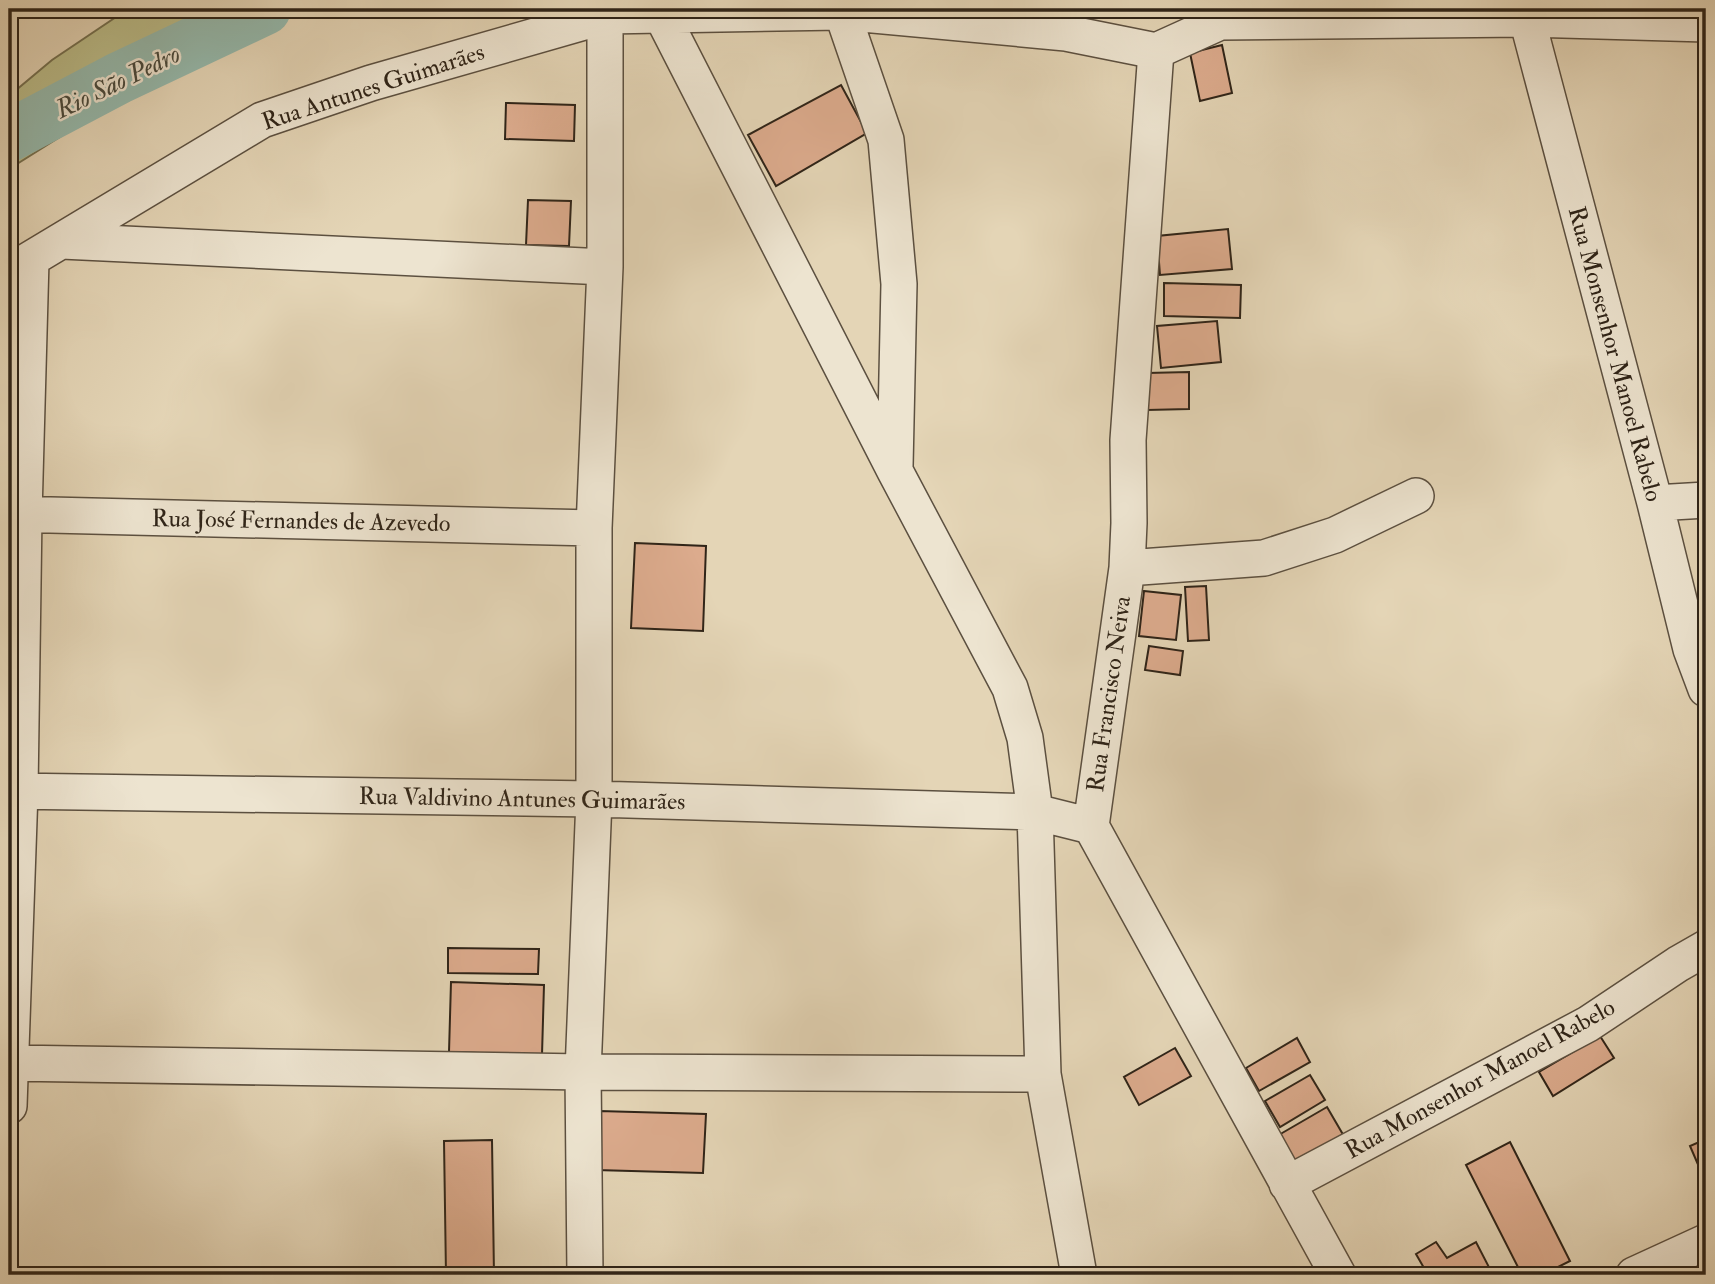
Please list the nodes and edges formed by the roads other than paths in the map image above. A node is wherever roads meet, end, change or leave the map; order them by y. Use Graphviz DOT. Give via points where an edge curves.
graph roads {
  1 [pos="841,11"];
  2 [pos="661,15"];
  3 [pos="1222,15"];
  4 [pos="605,16"];
  5 [pos="1527,19"];
  6 [pos="1706,24"];
  7 [pos="1156,51"];
  8 [pos="62,241"];
  9 [pos="20,266"];
  10 [pos="605,267"];
  11 [pos="895,471"];
  12 [pos="1416,496"];
  13 [pos="1706,500"];
  14 [pos="1655,503"];
  15 [pos="16,514"];
  16 [pos="594,528"];
  17 [pos="1127,568"];
  18 [pos="1706,689"];
  19 [pos="14,791"];
  20 [pos="594,799"];
  21 [pos="1035,812"];
  22 [pos="1091,826"];
  23 [pos="1706,923"];
  24 [pos="1692,956"];
  25 [pos="10,1063"];
  26 [pos="583,1072"];
  27 [pos="1043,1074"];
  28 [pos="9,1106"];
  29 [pos="1287,1184"];
  30 [pos="1706,1242"];
  31 [pos="585,1275"];
  32 [pos="1079,1275"];
  33 [pos="1338,1275"];
  34 [pos="1633,1275"];
  1 -- 2 [label="street, Rua Antunes Guimarães"];
  1 -- 7 [label="street, Rua Antunes Guimarães" via="1054,31"];
  1 -- 11 [label="street" via="886,140 899,284"];
  2 -- 4 [label="street, Rua Antunes Guimarães"];
  2 -- 11 [label="street"];
  3 -- 5 [label="street"];
  3 -- 7 [label="street"];
  4 -- 8 [label="street, Rua Antunes Guimarães" via="371,83 262,120"];
  4 -- 10 [label="street"];
  5 -- 6 [label="street"];
  5 -- 14 [label="street, Rua Monsenhor Manoel Rabelo"];
  7 -- 17 [label="street, Rua Francisco Neiva" via="1128,440"];
  8 -- 9 [label="street, Rua Antunes Guimarães"];
  8 -- 10 [label="street"];
  9 -- 15 [label="street"];
  10 -- 16 [label="street"];
  11 -- 21 [label="street" via="1010,688 1025,738"];
  12 -- 17 [label="street" via="1335,536 1264,558"];
  13 -- 14 [label="street"];
  14 -- 18 [label="street, Rua Monsenhor Manoel Rabelo" via="1691,649"];
  15 -- 16 [label="street, Rua José Fernandes de Azevedo"];
  15 -- 19 [label="street"];
  16 -- 20 [label="street"];
  17 -- 22 [label="street, Rua Francisco Neiva"];
  19 -- 20 [label="street, Rua Valdivino Antunes Guimarães"];
  19 -- 25 [label="street"];
  20 -- 21 [label="street, Rua Valdivino Antunes Guimarães"];
  20 -- 26 [label="street"];
  21 -- 22 [label="street, Rua Valdivino Antunes Guimarães"];
  21 -- 27 [label="street"];
  22 -- 29 [label="street, Rua Francisco Neiva"];
  23 -- 24 [label="street"];
  24 -- 29 [label="street, Rua Monsenhor Manoel Rabelo" via="1588,1024"];
  25 -- 26 [label="street"];
  25 -- 28 [label="street"];
  26 -- 27 [label="street"];
  26 -- 31 [label="street"];
  27 -- 32 [label="street"];
  29 -- 33 [label="street, Rua Francisco Neiva"];
  30 -- 34 [label="street"];
}
